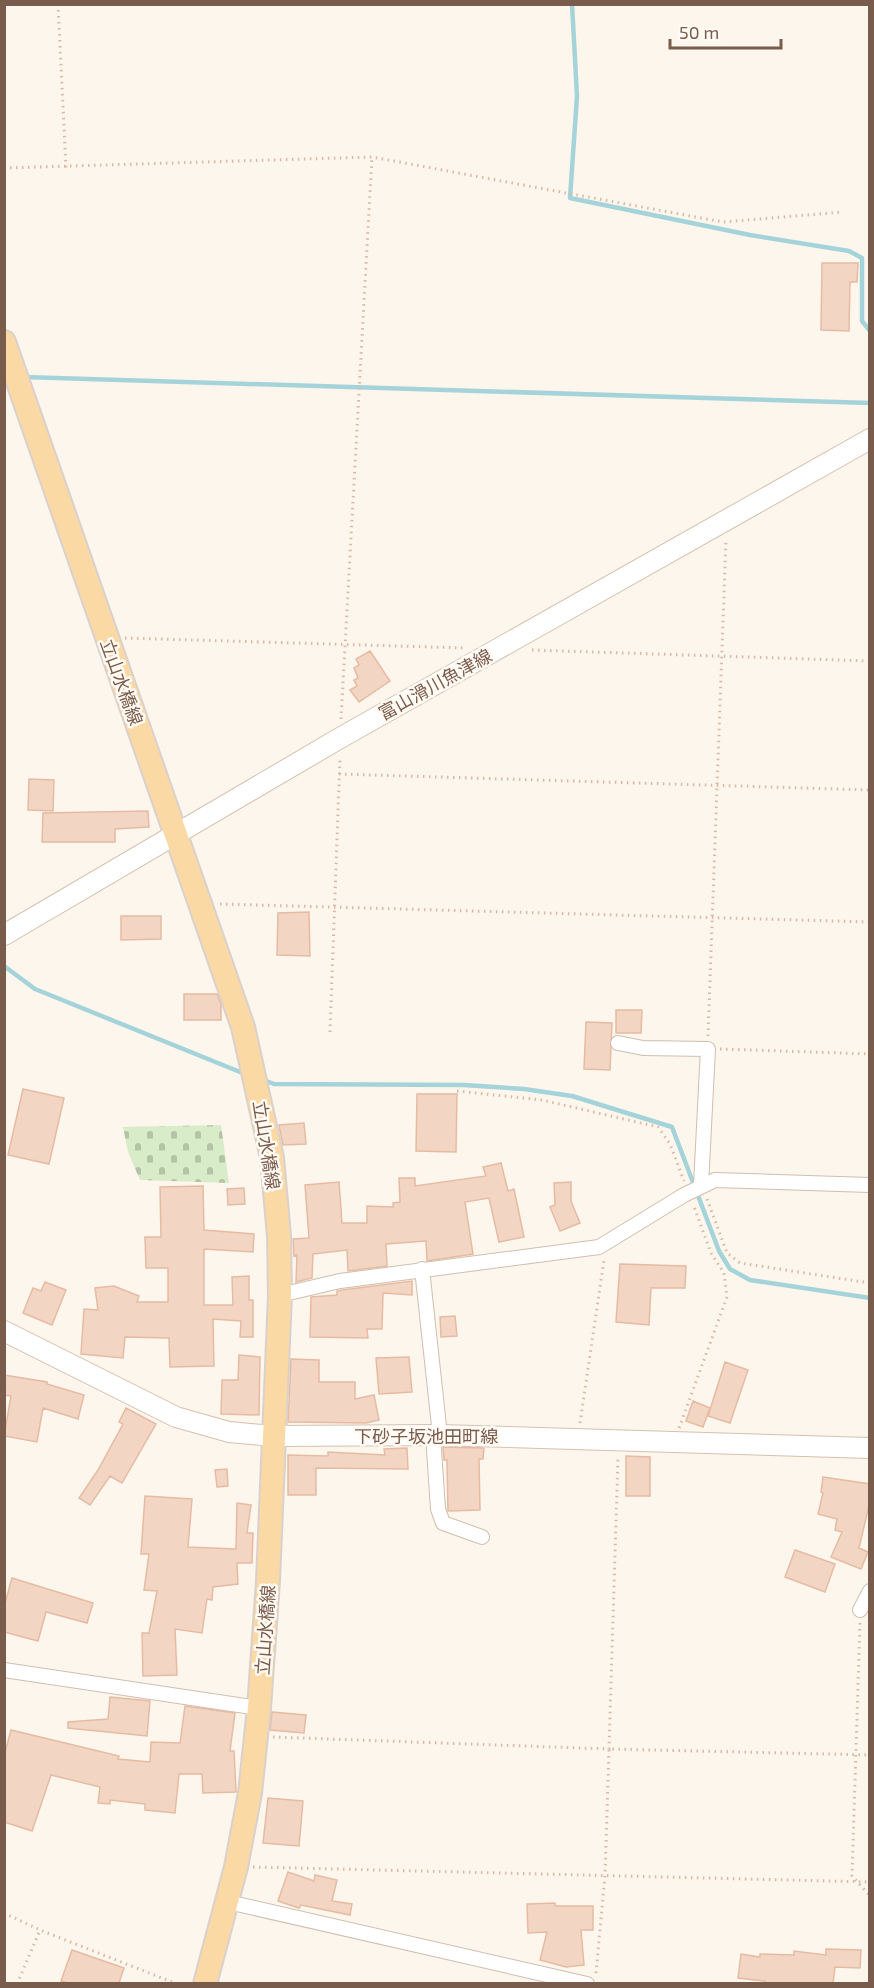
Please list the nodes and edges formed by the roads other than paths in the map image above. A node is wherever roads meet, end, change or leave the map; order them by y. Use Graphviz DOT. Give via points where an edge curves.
graph roads {
  1 [pos="4,342"];
  2 [pos="870,439"];
  3 [pos="176,833"];
  4 [pos="4,935"];
  5 [pos="618,1043"];
  6 [pos="701,1185"];
  7 [pos="870,1185"];
  8 [pos="422,1269"];
  9 [pos="280,1295"];
  10 [pos="4,1331"];
  11 [pos="437,1435"];
  12 [pos="273,1436"];
  13 [pos="870,1448"];
  14 [pos="483,1537"];
  15 [pos="870,1591"];
  16 [pos="860,1610"];
  17 [pos="4,1670"];
  18 [pos="259,1708"];
  19 [pos="228,1902"];
  20 [pos="205,1983"];
  21 [pos="587,1983"];
  1 -- 3 [label="main road, 立山水橋線"];
  2 -- 3 [label="main road, 富山滑川魚津線"];
  3 -- 4 [label="main road, 富山滑川魚津線"];
  3 -- 9 [label="main road, 立山水橋線" via="243,1027 260,1097 272,1158"];
  5 -- 6 [label="street" via="643,1048 708,1049"];
  6 -- 7 [label="street" via="715,1180"];
  6 -- 8 [label="street" via="599,1247"];
  8 -- 9 [label="street"];
  8 -- 11 [label="street"];
  9 -- 12 [label="main road, 立山水橋線"];
  10 -- 12 [label="main road, 下砂子坂池田町線" via="176,1417 229,1432"];
  11 -- 12 [label="main road, 下砂子坂池田町線"];
  11 -- 13 [label="main road, 下砂子坂池田町線"];
  11 -- 14 [label="street" via="438,1509 443,1523"];
  12 -- 18 [label="main road, 立山水橋線"];
  15 -- 16 [label="street"];
  17 -- 18 [label="street"];
  18 -- 19 [label="main road, 立山水橋線" via="250,1793"];
  19 -- 20 [label="main road, 立山水橋線"];
  19 -- 21 [label="street"];
}
